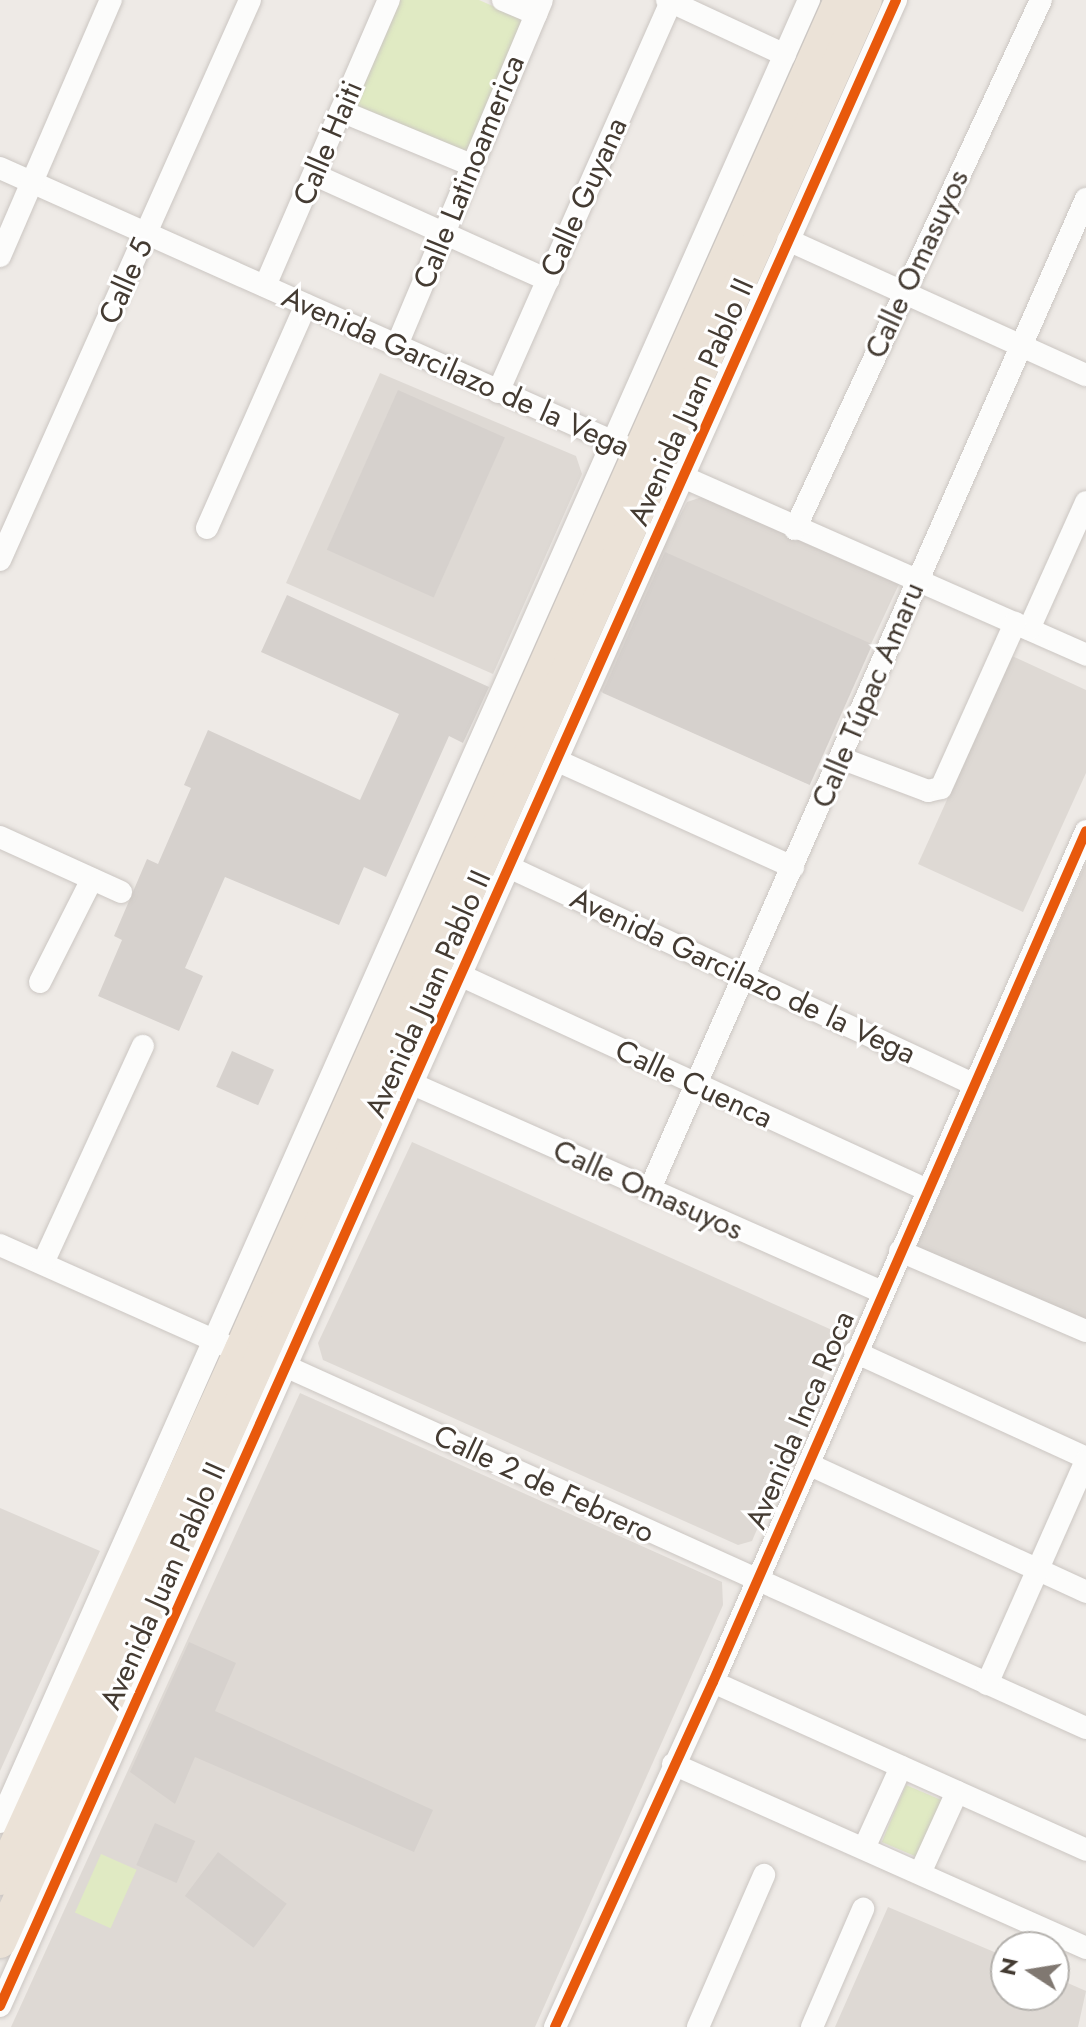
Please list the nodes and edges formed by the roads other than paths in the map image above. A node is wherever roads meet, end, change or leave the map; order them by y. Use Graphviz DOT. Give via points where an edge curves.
graph roads {
  1 [pos="111,0"];
  2 [pos="250,0"];
  3 [pos="389,0"];
  4 [pos="503,0"];
  5 [pos="809,0"];
  6 [pos="840,0"];
  7 [pos="866,0"];
  8 [pos="896,0"];
  9 [pos="1041,0"];
  10 [pos="669,1"];
  11 [pos="539,7"];
  12 [pos="785,55"];
  13 [pos="341,111"];
  14 [pos="469,164"];
  15 [pos="0,168"];
  16 [pos="315,175"];
  17 [pos="32,183"];
  18 [pos="1086,199"];
  19 [pos="147,235"];
  20 [pos="444,236"];
  21 [pos="788,240"];
  22 [pos="0,256"];
  23 [pos="548,280"];
  24 [pos="265,286"];
  25 [pos="902,294"];
  26 [pos="306,305"];
  27 [pos="397,345"];
  28 [pos="1019,346"];
  29 [pos="1086,375"];
  30 [pos="498,392"];
  31 [pos="650,460"];
  32 [pos="1086,502"];
  33 [pos="8,517"];
  34 [pos="207,528"];
  35 [pos="795,529"];
  36 [pos="0,560"];
  37 [pos="916,583"];
  38 [pos="1022,626"];
  39 [pos="1086,655"];
  40 [pos="843,759"];
  41 [pos="558,761"];
  42 [pos="1086,831"];
  43 [pos="0,837"];
  44 [pos="793,867"];
  45 [pos="511,868"];
  46 [pos="92,879"];
  47 [pos="121,892"];
  48 [pos="462,976"];
  49 [pos="745,977"];
  50 [pos="40,982"];
  51 [pos="143,1046"];
  52 [pos="415,1085"];
  53 [pos="695,1085"];
  54 [pos="975,1085"];
  55 [pos="927,1190"];
  56 [pos="649,1191"];
  57 [pos="0,1245"];
  58 [pos="900,1251"];
  59 [pos="43,1263"];
  60 [pos="882,1292"];
  61 [pos="1086,1331"];
  62 [pos="855,1352"];
  63 [pos="252,1354"];
  64 [pos="1086,1459"];
  65 [pos="808,1464"];
  66 [pos="1036,1570"];
  67 [pos="756,1582"];
  68 [pos="1086,1592"];
  69 [pos="713,1682"];
  70 [pos="987,1684"];
  71 [pos="1086,1728"];
  72 [pos="673,1764"];
  73 [pos="901,1767"];
  74 [pos="957,1792"];
  75 [pos="0,1822"];
  76 [pos="865,1846"];
  77 [pos="1086,1850"];
  78 [pos="921,1871"];
  79 [pos="764,1875"];
  80 [pos="0,1879"];
  81 [pos="863,1909"];
  82 [pos="0,1942"];
  83 [pos="1086,1948"];
  84 [pos="0,2006"];
  85 [pos="555,2027"];
  86 [pos="698,2027"];
  87 [pos="812,2027"];
  1 -- 17 [label="street"];
  2 -- 19 [label="street, Calle 5"];
  3 -- 13 [label="street, Calle Haiti"];
  4 -- 11 [label="street"];
  5 -- 12 [label="street, Avenida Juan Pablo II"];
  6 -- 31 [label="highway, Avenida Juan Pablo II"];
  7 -- 31 [label="highway, Avenida Juan Pablo II"];
  8 -- 21 [label="street, Avenida Juan Pablo II"];
  9 -- 25 [label="street, Calle Omasuyos"];
  10 -- 12 [label="street"];
  10 -- 23 [label="street, Calle Guyana"];
  11 -- 14 [label="street, Calle Latinoamerica"];
  12 -- 31 [label="street, Avenida Juan Pablo II"];
  13 -- 14 [label="street"];
  13 -- 16 [label="street, Calle Haiti"];
  14 -- 20 [label="street, Calle Latinoamerica"];
  15 -- 17 [label="street, Avenida Garcilazo de la Vega"];
  16 -- 20 [label="street"];
  16 -- 24 [label="street, Calle Haiti"];
  17 -- 19 [label="street, Avenida Garcilazo de la Vega"];
  17 -- 22 [label="street"];
  18 -- 28 [label="street, Calle Túpac Amaru"];
  19 -- 24 [label="street, Avenida Garcilazo de la Vega"];
  19 -- 33 [label="street, Calle 5"];
  20 -- 23 [label="street"];
  20 -- 27 [label="street, Calle Latinoamerica"];
  21 -- 25 [label="street"];
  21 -- 31 [label="street, Avenida Juan Pablo II"];
  23 -- 30 [label="street, Calle Guyana"];
  24 -- 26 [label="street, Avenida Garcilazo de la Vega"];
  25 -- 28 [label="street"];
  25 -- 35 [label="street, Calle Omasuyos"];
  26 -- 27 [label="street, Avenida Garcilazo de la Vega"];
  26 -- 34 [label="street"];
  27 -- 30 [label="street, Avenida Garcilazo de la Vega"];
  28 -- 29 [label="street"];
  28 -- 37 [label="street, Calle Túpac Amaru"];
  30 -- 31 [label="street, Avenida Garcilazo de la Vega"];
  31 -- 35 [label="street, Avenida Garcilazo de la Vega"];
  31 -- 41 [label="street, Avenida Juan Pablo II"];
  31 -- 63 [label="highway, Avenida Juan Pablo II"];
  31 -- 63 [label="street, Avenida Juan Pablo II"];
  32 -- 38 [label="street"];
  33 -- 36 [label="street, Calle 5"];
  35 -- 37 [label="street, Avenida Garcilazo de la Vega"];
  37 -- 38 [label="street, Avenida Garcilazo de la Vega"];
  37 -- 40 [label="street, Calle Túpac Amaru"];
  38 -- 39 [label="street, Avenida Garcilazo de la Vega"];
  38 -- 40 [label="street" via="941,788 928,791"];
  40 -- 44 [label="street, Calle Túpac Amaru"];
  41 -- 44 [label="street"];
  41 -- 45 [label="street, Avenida Juan Pablo II"];
  42 -- 54 [label="street, Avenida Inca Roca"];
  43 -- 46 [label="street"];
  44 -- 49 [label="street, Calle Túpac Amaru"];
  45 -- 48 [label="street, Avenida Juan Pablo II"];
  45 -- 49 [label="street, Avenida Garcilazo de la Vega"];
  46 -- 47 [label="street"];
  46 -- 50 [label="street"];
  48 -- 52 [label="street, Avenida Juan Pablo II"];
  48 -- 53 [label="street, Calle Cuenca"];
  49 -- 53 [label="street, Calle Túpac Amaru"];
  49 -- 54 [label="street, Avenida Garcilazo de la Vega"];
  51 -- 59 [label="street"];
  52 -- 56 [label="street, Calle Omasuyos"];
  52 -- 63 [label="street, Avenida Juan Pablo II"];
  53 -- 55 [label="street, Calle Cuenca"];
  53 -- 56 [label="street, Calle Túpac Amaru"];
  54 -- 55 [label="street, Avenida Inca Roca"];
  55 -- 58 [label="street, Avenida Inca Roca"];
  56 -- 60 [label="street, Calle Omasuyos"];
  57 -- 59 [label="street, Calle 2 de Febrero"];
  58 -- 60 [label="street, Avenida Inca Roca"];
  58 -- 61 [label="street"];
  59 -- 63 [label="street, Calle 2 de Febrero"];
  60 -- 62 [label="street, Avenida Inca Roca"];
  62 -- 64 [label="street"];
  62 -- 65 [label="street, Avenida Inca Roca"];
  63 -- 67 [label="street, Calle 2 de Febrero"];
  63 -- 75 [label="street, Avenida Juan Pablo II"];
  63 -- 80 [label="highway, Avenida Juan Pablo II"];
  63 -- 82 [label="highway, Avenida Juan Pablo II"];
  63 -- 84 [label="street, Avenida Juan Pablo II"];
  64 -- 66 [label="street"];
  65 -- 66 [label="street"];
  65 -- 67 [label="street, Avenida Inca Roca"];
  66 -- 68 [label="street"];
  66 -- 70 [label="street"];
  67 -- 69 [label="street, Avenida Inca Roca"];
  67 -- 70 [label="street, Calle 2 de Febrero"];
  69 -- 72 [label="street, Avenida Inca Roca"];
  69 -- 73 [label="street"];
  70 -- 71 [label="street, Calle 2 de Febrero"];
  72 -- 76 [label="street"];
  72 -- 85 [label="street, Avenida Inca Roca"];
  73 -- 74 [label="street"];
  73 -- 76 [label="street"];
  74 -- 77 [label="street"];
  74 -- 78 [label="street"];
  76 -- 78 [label="street"];
  78 -- 83 [label="street"];
  79 -- 86 [label="street"];
  81 -- 87 [label="street"];
}
